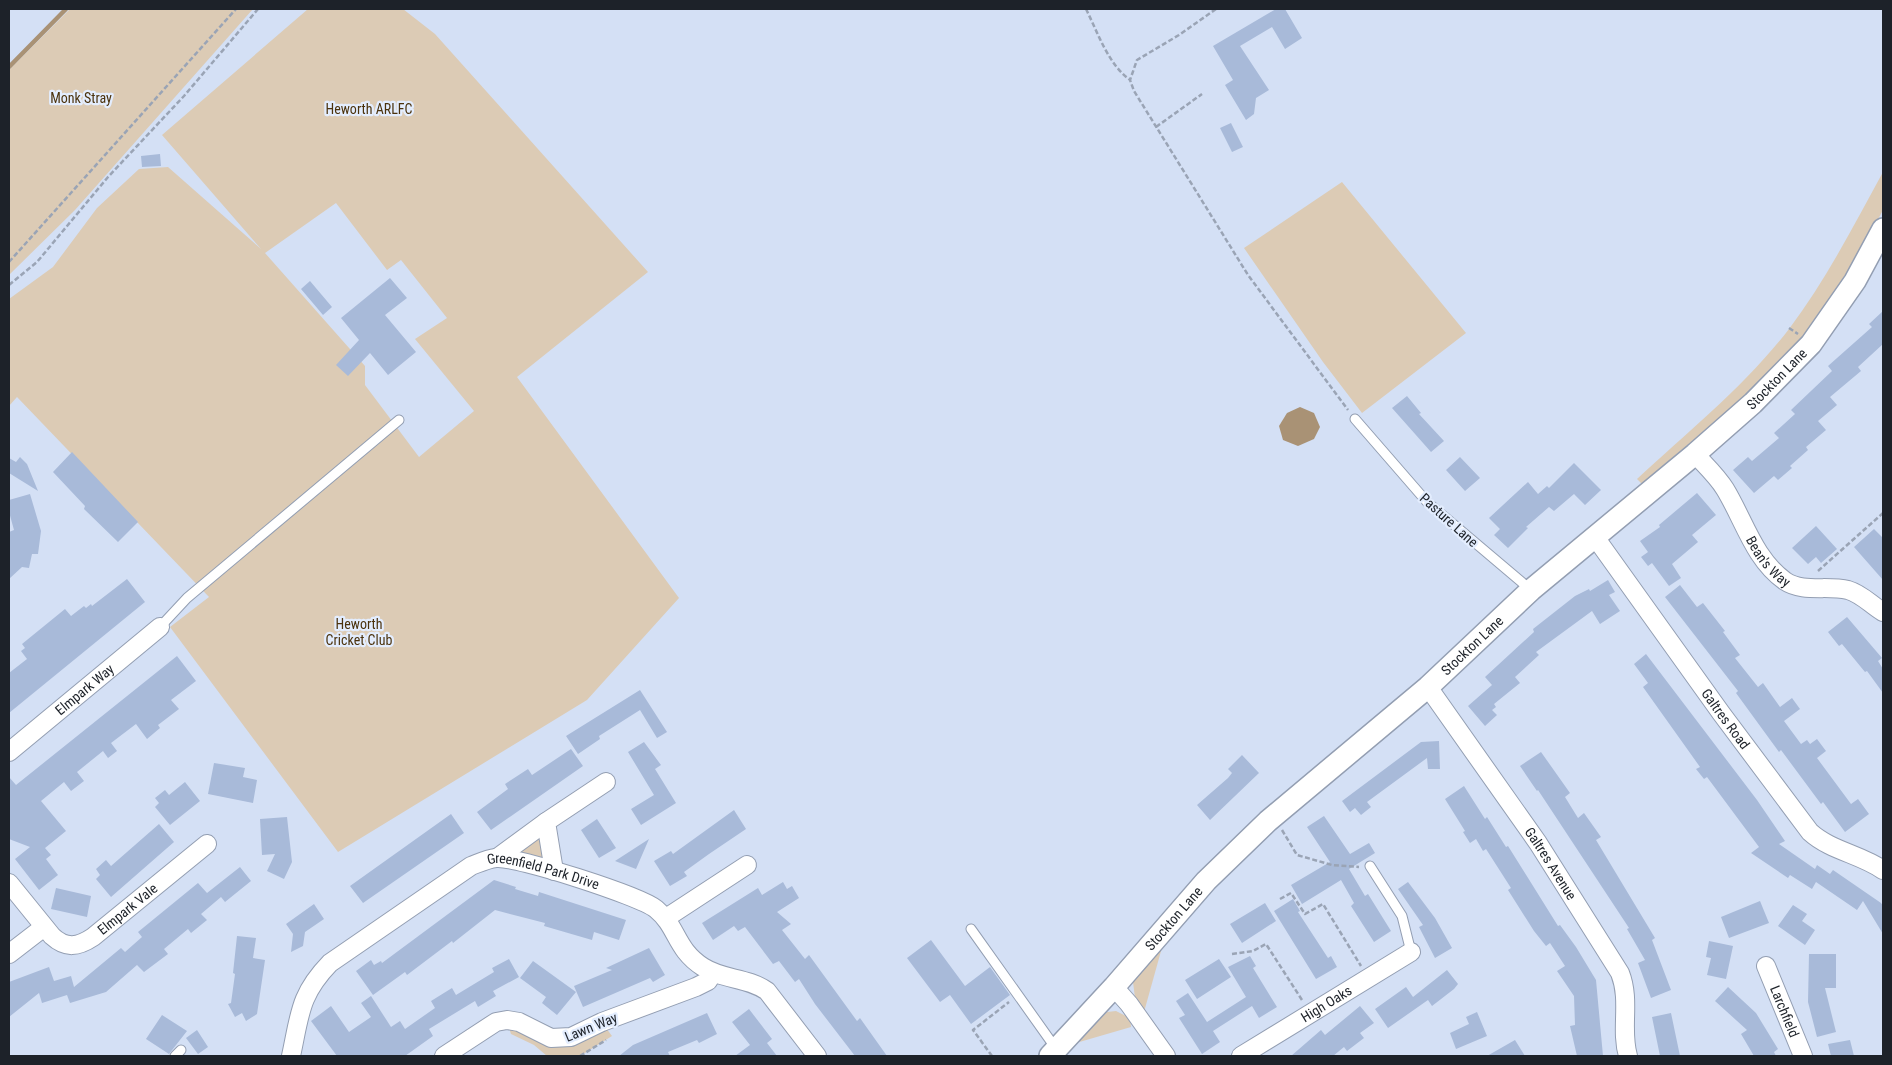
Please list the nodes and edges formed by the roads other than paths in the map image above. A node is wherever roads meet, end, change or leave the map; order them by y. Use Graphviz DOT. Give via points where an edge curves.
graph roads {
  1 [pos="1883,229"];
  2 [pos="1355,419"];
  3 [pos="399,420"];
  4 [pos="1695,454"];
  5 [pos="1595,537"];
  6 [pos="1531,590"];
  7 [pos="1883,612"];
  8 [pos="160,627"];
  9 [pos="1428,687"];
  10 [pos="9,752"];
  11 [pos="606,782"];
  12 [pos="546,822"];
  13 [pos="207,844"];
  14 [pos="498,858"];
  15 [pos="747,865"];
  16 [pos="1370,866"];
  17 [pos="1883,870"];
  18 [pos="554,871"];
  19 [pos="9,883"];
  20 [pos="666,918"];
  21 [pos="44,927"];
  22 [pos="971,929"];
  23 [pos="1411,952"];
  24 [pos="9,954"];
  25 [pos="1766,966"];
  26 [pos="712,973"];
  27 [pos="1114,987"];
  28 [pos="1054,1053"];
  29 [pos="291,1056"];
  30 [pos="444,1056"];
  31 [pos="817,1056"];
  32 [pos="1166,1056"];
  33 [pos="1241,1056"];
  34 [pos="1628,1056"];
  35 [pos="1803,1056"];
  1 -- 4 [label="street, Stockton Lane" via="1855,281 1810,344 1752,403"];
  2 -- 6 [label="lane, Pasture Lane" via="1427,502"];
  3 -- 8 [label="lane" via="187,598"];
  4 -- 5 [label="street, Stockton Lane"];
  4 -- 7 [label="street, Bean's Way" via="1725,489 1746,532 1773,571 1786,582 1800,587 1845,589 1857,593"];
  5 -- 6 [label="street, Stockton Lane"];
  5 -- 17 [label="street, Galtres Road" via="1810,832 1826,844 1867,859"];
  6 -- 9 [label="street, Stockton Lane"];
  8 -- 10 [label="street, Elmpark Way"];
  9 -- 27 [label="street, Stockton Lane" via="1274,816 1206,881"];
  9 -- 34 [label="street, Galtres Avenue" via="1538,843 1620,973 1627,1003 1625,1035"];
  11 -- 12 [label="street"];
  12 -- 14 [label="street"];
  12 -- 18 [label="street"];
  13 -- 21 [label="street, Elmpark Vale" via="83,944 59,943"];
  14 -- 18 [label="street, Greenfield Park Drive"];
  14 -- 29 [label="street, Greenfield Park Drive" via="471,866 330,962 316,978 302,1004"];
  15 -- 20 [label="street"];
  16 -- 23 [label="lane" via="1402,916"];
  18 -- 20 [label="street, Greenfield Park Drive" via="642,900"];
  19 -- 21 [label="street, Elmpark Vale"];
  20 -- 26 [label="street, Greenfield Park Drive" via="684,951"];
  21 -- 24 [label="street"];
  22 -- 28 [label="lane"];
  23 -- 33 [label="street, High Oaks"];
  25 -- 35 [label="street, Larchfield"];
  26 -- 30 [label="street, Lawn Way" via="708,980 696,987 571,1037 551,1038 529,1026 507,1020 488,1026"];
  26 -- 31 [label="street, Greenfield Park Drive" via="757,984 767,991"];
  27 -- 28 [label="street, Stockton Lane"];
  27 -- 32 [label="street"];
}
